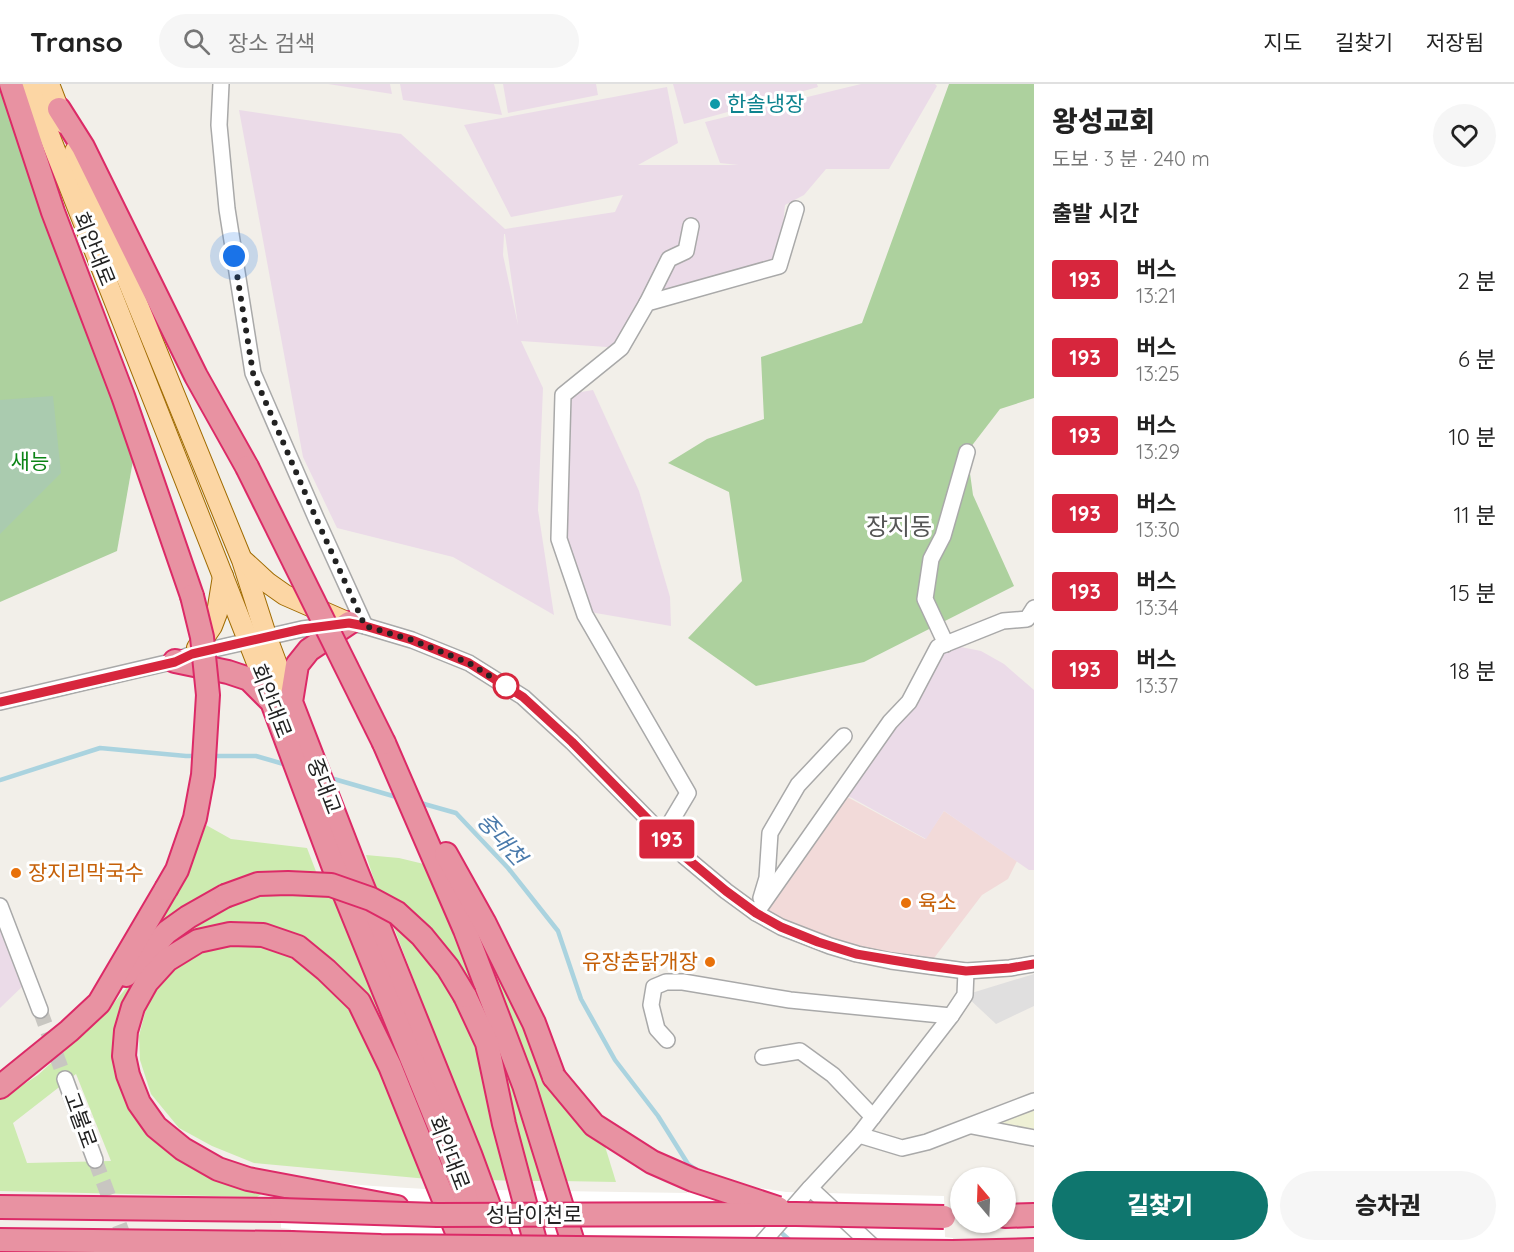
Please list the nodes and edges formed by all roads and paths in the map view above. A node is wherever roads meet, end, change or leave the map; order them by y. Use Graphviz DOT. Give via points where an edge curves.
graph roads {
  1 [pos="11,84"];
  2 [pos="29,84"];
  3 [pos="49,84"];
  4 [pos="221,84"];
  5 [pos="59,109"];
  6 [pos="796,209"];
  7 [pos="691,226"];
  8 [pos="647,303"];
  9 [pos="966,452"];
  10 [pos="242,560"];
  11 [pos="223,576"];
  12 [pos="1032,618"];
  13 [pos="357,625"];
  14 [pos="258,640"];
  15 [pos="946,644"];
  16 [pos="184,658"];
  17 [pos="0,702"];
  18 [pos="282,702"];
  19 [pos="844,736"];
  20 [pos="663,835"];
  21 [pos="345,869"];
  22 [pos="0,906"];
  23 [pos="756,913"];
  24 [pos="475,926"];
  25 [pos="1034,964"];
  26 [pos="966,971"];
  27 [pos="99,1002"];
  28 [pos="40,1010"];
  29 [pos="951,1016"];
  30 [pos="667,1040"];
  31 [pos="763,1057"];
  32 [pos="65,1079"];
  33 [pos="0,1087"];
  34 [pos="1034,1101"];
  35 [pos="873,1117"];
  36 [pos="971,1125"];
  37 [pos="859,1135"];
  38 [pos="1034,1138"];
  39 [pos="95,1160"];
  40 [pos="810,1188"];
  41 [pos="0,1207"];
  42 [pos="796,1214"];
  43 [pos="437,1215"];
  44 [pos="1034,1215"];
  45 [pos="1016,1216"];
  46 [pos="950,1217"];
  47 [pos="0,1240"];
  48 [pos="381,1246"];
  49 [pos="1034,1250"];
  50 [pos="450,1252"];
  51 [pos="465,1252"];
  52 [pos="486,1252"];
  53 [pos="506,1252"];
  54 [pos="538,1252"];
  55 [pos="576,1252"];
  56 [pos="754,1252"];
  57 [pos="879,1252"];
  58 [pos="953,1252"];
  1 -- 27 [label="highway, bridge" via="53,212 123,396 192,596 202,637 208,695 203,775 195,818 177,870"];
  2 -- 11 [label="main road, 회안대로"];
  3 -- 5 [label="main road, 회안대로"];
  4 -- 13 [label="street" via="219,125 227,209 253,373"];
  5 -- 10 [label="main road, 회안대로"];
  5 -- 24 [label="highway, bridge" via="83,147 196,376 247,467"];
  6 -- 8 [label="street" via="779,266"];
  7 -- 8 [label="street" via="686,251 669,259"];
  8 -- 20 [label="street" via="621,348 563,395 559,539 585,615 688,793"];
  9 -- 15 [label="street" via="943,536 931,559 926,599"];
  10 -- 13 [label="main road" via="285,595"];
  10 -- 14 [label="main road, 회안대로"];
  11 -- 14 [label="main road, 회안대로"];
  11 -- 16 [label="main road" via="212,626"];
  12 -- 15 [label="street" via="1003,621"];
  13 -- 14 [label="street" via="302,629"];
  13 -- 18 [label="highway" via="309,650 297,666"];
  13 -- 20 [label="street" via="412,640 469,663 523,697"];
  14 -- 16 [label="street"];
  14 -- 18 [label="main road, 회안대로"];
  15 -- 23 [label="street" via="938,647 909,702 890,722"];
  16 -- 17 [label="street"];
  16 -- 18 [label="highway" via="249,679"];
  18 -- 21 [label="highway, 중대교"];
  19 -- 23 [label="street" via="798,786 770,833 767,878"];
  20 -- 23 [label="street" via="704,874"];
  21 -- 52 [label="highway, 회안대로"];
  21 -- 53 [label="highway, 회안대로" via="470,1154"];
  22 -- 28 [label="street"];
  23 -- 26 [label="street" via="805,937 848,951"];
  24 -- 42 [label="highway, bridge" via="534,1023 554,1077 594,1125 652,1162 693,1180"];
  24 -- 55 [label="highway"];
  25 -- 26 [label="street"];
  26 -- 29 [label="street" via="965,995"];
  27 -- 33 [label="highway"];
  27 -- 54 [label="highway, bridge" via="167,932 225,896 258,884 331,885 397,913 448,968 487,1043"];
  29 -- 30 [label="street" via="790,1000 666,982 654,987 651,1005 657,1029"];
  29 -- 35 [label="street"];
  31 -- 35 [label="street" via="800,1051 833,1075"];
  32 -- 39 [label="street, 고불로"];
  34 -- 36 [label="street"];
  35 -- 37 [label="street"];
  36 -- 37 [label="street" via="902,1148"];
  36 -- 38 [label="street"];
  37 -- 40 [label="street"];
  40 -- 56 [label="street, bridge"];
  40 -- 57 [label="street"];
  41 -- 43 [label="highway, 성남이천로, bridge"];
  42 -- 43 [label="highway, 성남이천로, bridge"];
  42 -- 46 [label="highway, 성남이천로, bridge"];
  43 -- 51 [label="highway, bridge" via="248,1179 218,1169 183,1149 156,1127 139,1103 128,1076 124,1056 126,1031 133,1007 147,982 167,960 198,941 230,934 262,935 298,947 326,970 359,1002 390,1066"];
  44 -- 45 [label="highway"];
  47 -- 48 [label="highway, 성남이천로, bridge"];
  48 -- 50 [label="highway, bridge"];
  48 -- 58 [label="highway, 성남이천로, bridge"];
  49 -- 58 [label="highway, 성남이천로"];
}
